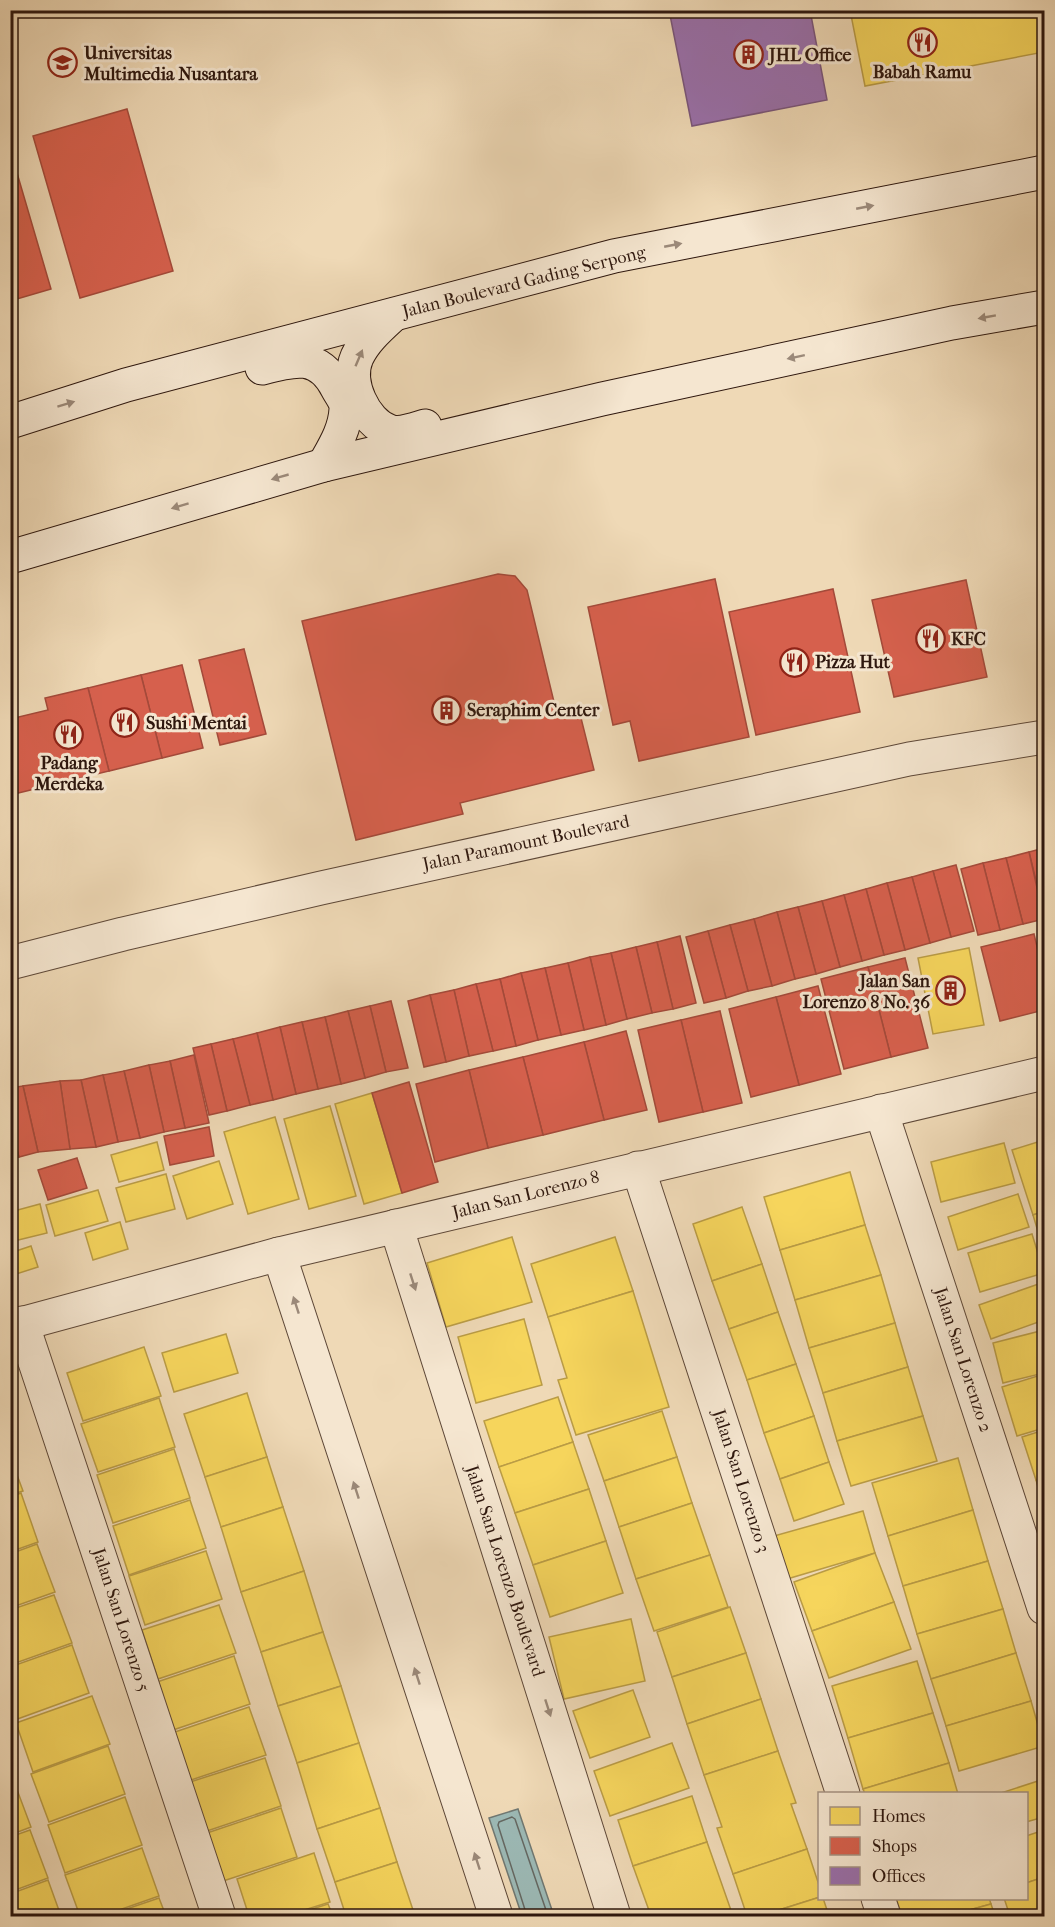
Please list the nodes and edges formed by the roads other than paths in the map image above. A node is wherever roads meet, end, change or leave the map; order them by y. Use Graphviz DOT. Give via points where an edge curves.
graph roads {
  1 [pos="1044,172"];
  2 [pos="1044,307"];
  3 [pos="393,315"];
  4 [pos="126,385"];
  5 [pos="602,399"];
  6 [pos="10,422"];
  7 [pos="324,465"];
  8 [pos="10,557"];
  9 [pos="1044,737"];
  10 [pos="10,963"];
  11 [pos="1044,1072"];
  12 [pos="881,1111"];
  13 [pos="638,1168"];
  14 [pos="396,1226"];
  15 [pos="279,1254"];
  16 [pos="16,1325"];
  17 [pos="1044,1608"];
  18 [pos="842,1792"];
  19 [pos="878,1900"];
  20 [pos="219,1917"];
  21 [pos="496,1917"];
  22 [pos="614,1917"];
  23 [pos="884,1917"];
  3 -- 1 [label="street, Jalan Boulevard Gading Serpong, one-way" via="614,256"];
  2 -- 5 [label="street, one-way" via="952,323"];
  3 -- 4 [label="street, Jalan Boulevard Gading Serpong"];
  5 -- 3 [label="street, one-way" via="575,387 408,431 390,432 370,418 353,378 356,359 368,339"];
  6 -- 4 [label="street, Jalan Boulevard Gading Serpong, one-way"];
  4 -- 7 [label="street" via="158,399 291,360 317,364 331,377 347,406 341,434"];
  5 -- 7 [label="street"];
  7 -- 8 [label="street, one-way"];
  9 -- 10 [label="street, Jalan Paramount Boulevard" via="909,759 321,888"];
  11 -- 12 [label="street, Jalan San Lorenzo 8"];
  12 -- 13 [label="street, Jalan San Lorenzo 8"];
  12 -- 17 [label="street, Jalan San Lorenzo 2"];
  13 -- 14 [label="street, Jalan San Lorenzo 8"];
  13 -- 18 [label="street, Jalan San Lorenzo 3"];
  14 -- 15 [label="street, Jalan San Lorenzo 8"];
  14 -- 22 [label="street, Jalan San Lorenzo Boulevard, one-way"];
  15 -- 16 [label="street, Jalan San Lorenzo 8"];
  21 -- 15 [label="street, one-way"];
  16 -- 20 [label="street, Jalan San Lorenzo 5"];
  19 -- 23 [label="street"];
}
